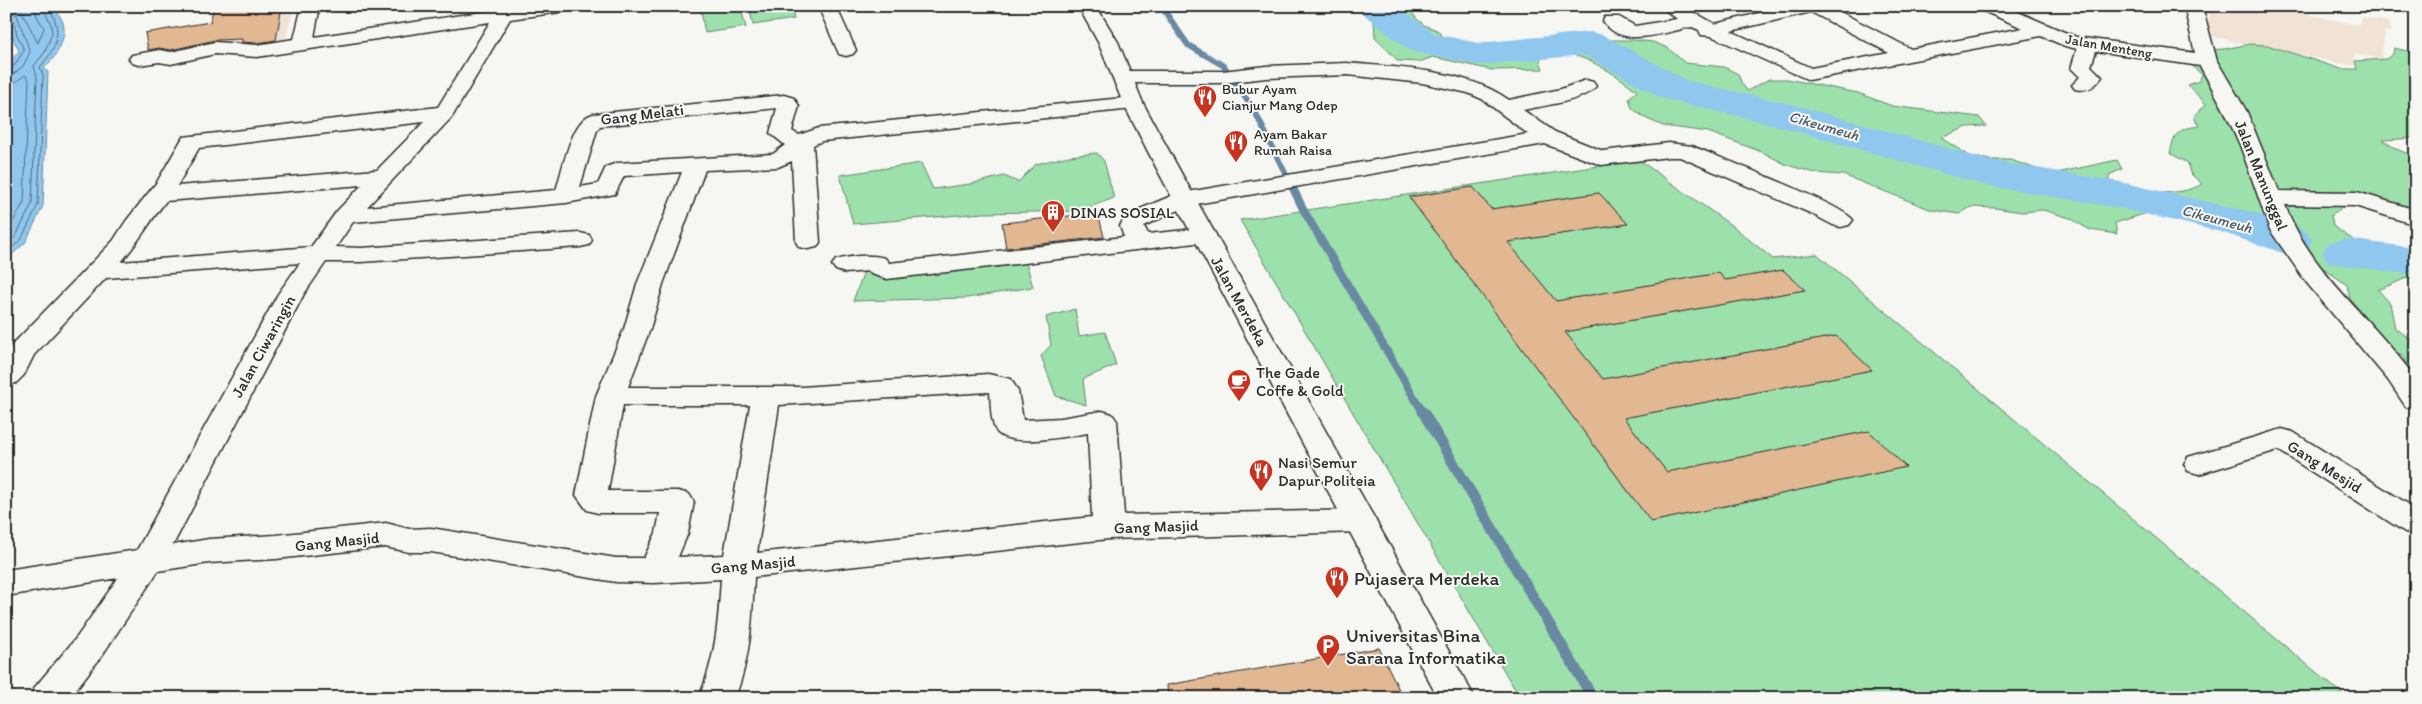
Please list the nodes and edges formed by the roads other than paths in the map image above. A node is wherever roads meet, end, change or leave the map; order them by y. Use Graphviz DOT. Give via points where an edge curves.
graph roads {
  1 [pos="311,6"];
  2 [pos="561,6"];
  3 [pos="827,6"];
  4 [pos="1087,6"];
  5 [pos="1669,6"];
  6 [pos="1813,6"];
  7 [pos="1988,6"];
  8 [pos="2192,6"];
  9 [pos="505,10"];
  10 [pos="1612,21"];
  11 [pos="1689,28"];
  12 [pos="1716,30"];
  13 [pos="2041,30"];
  14 [pos="303,44"];
  15 [pos="2088,45"];
  16 [pos="846,50"];
  17 [pos="1910,56"];
  18 [pos="139,58"];
  19 [pos="2207,61"];
  20 [pos="1124,78"];
  21 [pos="2082,85"];
  22 [pos="1586,86"];
  23 [pos="1133,103"];
  24 [pos="1506,107"];
  25 [pos="444,113"];
  26 [pos="1547,137"];
  27 [pos="802,144"];
  28 [pos="694,164"];
  29 [pos="385,176"];
  30 [pos="158,195"];
  31 [pos="566,196"];
  32 [pos="2270,198"];
  33 [pos="1184,199"];
  34 [pos="345,216"];
  35 [pos="2416,218"];
  36 [pos="1841,220"];
  37 [pos="1204,235"];
  38 [pos="580,240"];
  39 [pos="808,242"];
  40 [pos="1140,243"];
  41 [pos="320,254"];
  42 [pos="845,265"];
  43 [pos="98,271"];
  44 [pos="6,377"];
  45 [pos="610,396"];
  46 [pos="766,396"];
  47 [pos="2416,400"];
  48 [pos="2199,464"];
  49 [pos="1360,521"];
  50 [pos="2416,524"];
  51 [pos="1109,527"];
  52 [pos="148,560"];
  53 [pos="738,567"];
  54 [pos="655,571"];
  55 [pos="6,583"];
  56 [pos="48,698"];
  57 [pos="717,698"];
  58 [pos="1457,698"];
  1 -- 14 [label="street"];
  2 -- 9 [label="street"];
  3 -- 16 [label="street"];
  4 -- 20 [label="street, Jalan Merdeka"];
  5 -- 11 [label="street"];
  6 -- 12 [label="street"];
  6 -- 17 [label="street"];
  7 -- 13 [label="street, Jalan Menteng"];
  8 -- 19 [label="street, Jalan Manunggal"];
  9 -- 14 [label="street"];
  9 -- 25 [label="street, Jalan Ciwaringin"];
  10 -- 11 [label="street" via="1626,31 1635,32"];
  11 -- 12 [label="street"];
  12 -- 17 [label="street" via="1809,74"];
  13 -- 15 [label="street, Jalan Menteng"];
  13 -- 17 [label="street"];
  14 -- 18 [label="street" via="257,51 215,48 171,58"];
  15 -- 19 [label="street, Jalan Menteng"];
  15 -- 21 [label="street" via="2080,68 2092,77"];
  19 -- 32 [label="street, Jalan Manunggal" via="2236,112"];
  20 -- 23 [label="street, Jalan Merdeka"];
  20 -- 24 [label="street" via="1348,69 1422,77 1474,88"];
  22 -- 24 [label="street" via="1567,94"];
  23 -- 27 [label="street" via="837,133 814,136"];
  23 -- 33 [label="street, Jalan Merdeka"];
  24 -- 26 [label="street"];
  25 -- 29 [label="street, Jalan Ciwaringin"];
  25 -- 30 [label="street" via="191,142 173,176"];
  26 -- 33 [label="street"];
  26 -- 36 [label="street" via="1601,158 1669,150 1684,152"];
  27 -- 28 [label="street" via="772,161"];
  27 -- 31 [label="street, Gang Melati" via="782,133 788,106 784,101 595,119 586,129"];
  27 -- 39 [label="street"];
  28 -- 31 [label="street" via="617,170 610,188"];
  28 -- 45 [label="street" via="693,175"];
  29 -- 30 [label="street"];
  29 -- 34 [label="street, Jalan Ciwaringin"];
  30 -- 43 [label="street" via="129,231 124,244"];
  31 -- 34 [label="street"];
  32 -- 35 [label="street" via="2357,198"];
  32 -- 47 [label="street, Jalan Manunggal" via="2282,230 2315,277 2398,374"];
  33 -- 37 [label="street, Jalan Merdeka"];
  33 -- 40 [label="street" via="1134,220 1132,226"];
  34 -- 41 [label="street, Jalan Ciwaringin"];
  37 -- 40 [label="street"];
  37 -- 49 [label="street, Jalan Merdeka"];
  38 -- 41 [label="street" via="360,255"];
  40 -- 42 [label="street" via="887,271 876,263"];
  41 -- 43 [label="street"];
  41 -- 52 [label="street, Jalan Ciwaringin" via="291,294"];
  43 -- 44 [label="street" via="21,352 14,369"];
  45 -- 46 [label="street"];
  45 -- 54 [label="street" via="592,495 598,502 611,504 678,502 672,533"];
  46 -- 51 [label="street" via="845,394 988,383 1001,385 1006,417 1010,427 1016,430 1061,428 1102,421"];
  46 -- 53 [label="street"];
  48 -- 50 [label="street, Gang Mesjid" via="2282,439"];
  49 -- 51 [label="street, Gang Masjid"];
  49 -- 58 [label="street, Jalan Merdeka"];
  51 -- 53 [label="street, Gang Masjid"];
  52 -- 54 [label="street, Gang Masjid" via="386,535 616,570"];
  52 -- 55 [label="street, Gang Masjid"];
  52 -- 56 [label="street, Jalan Ciwaringin" via="89,647"];
  53 -- 54 [label="street, Gang Masjid"];
  53 -- 57 [label="street" via="734,640 728,672"];
}
